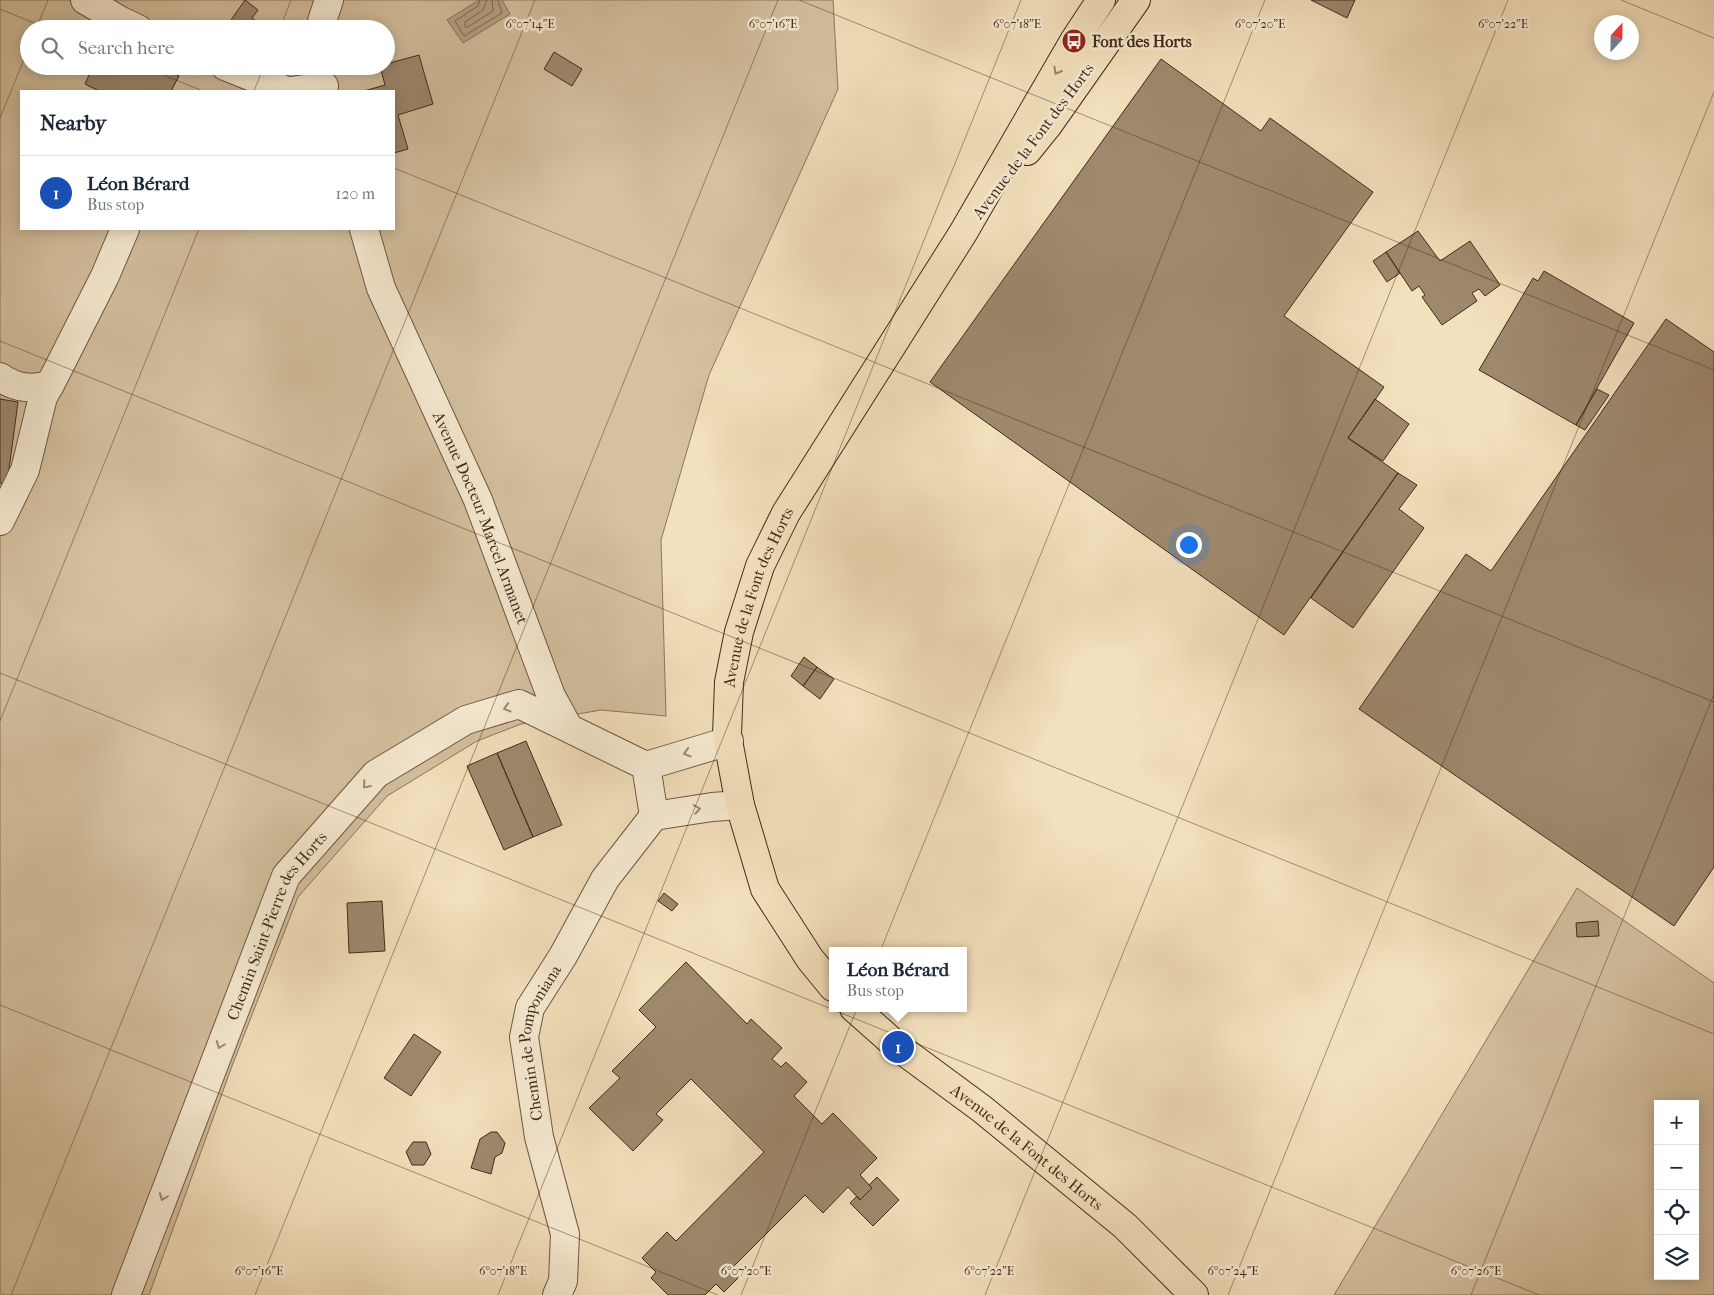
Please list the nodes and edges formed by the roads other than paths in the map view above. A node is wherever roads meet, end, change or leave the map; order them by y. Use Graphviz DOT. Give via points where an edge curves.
graph roads {
  1 [pos="85,0"];
  2 [pos="328,0"];
  3 [pos="1101,0"];
  4 [pos="1136,0"];
  5 [pos="119,20"];
  6 [pos="322,20"];
  7 [pos="247,75"];
  8 [pos="324,81"];
  9 [pos="285,90"];
  10 [pos="294,90"];
  11 [pos="125,230"];
  12 [pos="364,230"];
  13 [pos="964,233"];
  14 [pos="0,377"];
  15 [pos="50,385"];
  16 [pos="0,520"];
  17 [pos="568,727"];
  18 [pos="729,741"];
  19 [pos="646,766"];
  20 [pos="740,805"];
  21 [pos="654,816"];
  22 [pos="829,982"];
  23 [pos="859,1012"];
  24 [pos="126,1295"];
  25 [pos="557,1295"];
  26 [pos="1194,1295"];
  1 -- 5 [label="street"];
  2 -- 6 [label="street"];
  3 -- 13 [label="main road, Avenue de la Font des Horts, one-way"];
  4 -- 13 [label="main road, Avenue de la Font des Horts" via="1048,125"];
  7 -- 9 [label="street"];
  8 -- 10 [label="street"];
  11 -- 15 [label="street"];
  12 -- 17 [label="street, Avenue Docteur Marcel Armanet" via="381,288 478,500 551,696"];
  13 -- 18 [label="main road, Avenue de la Font des Horts" via="786,513 760,566 739,632 729,682"];
  14 -- 15 [label="street" via="36,389"];
  15 -- 16 [label="street" via="43,397 25,470"];
  17 -- 19 [label="street"];
  17 -- 24 [label="street, Chemin Saint-Pierre des Horts, one-way" via="519,704 466,720 376,774 286,876"];
  18 -- 19 [label="street, one-way"];
  18 -- 20 [label="main road, Avenue de la Font des Horts"];
  19 -- 21 [label="street"];
  21 -- 20 [label="street, one-way"];
  20 -- 22 [label="main road, Avenue de la Font des Horts" via="765,888 810,959"];
  21 -- 25 [label="street, Chemin de Pomponiana" via="605,879 530,1008 524,1037 539,1137 564,1234 563,1281"];
  23 -- 26 [label="main road, Avenue de la Font des Horts" via="898,1047 982,1110 1125,1226"];
}
